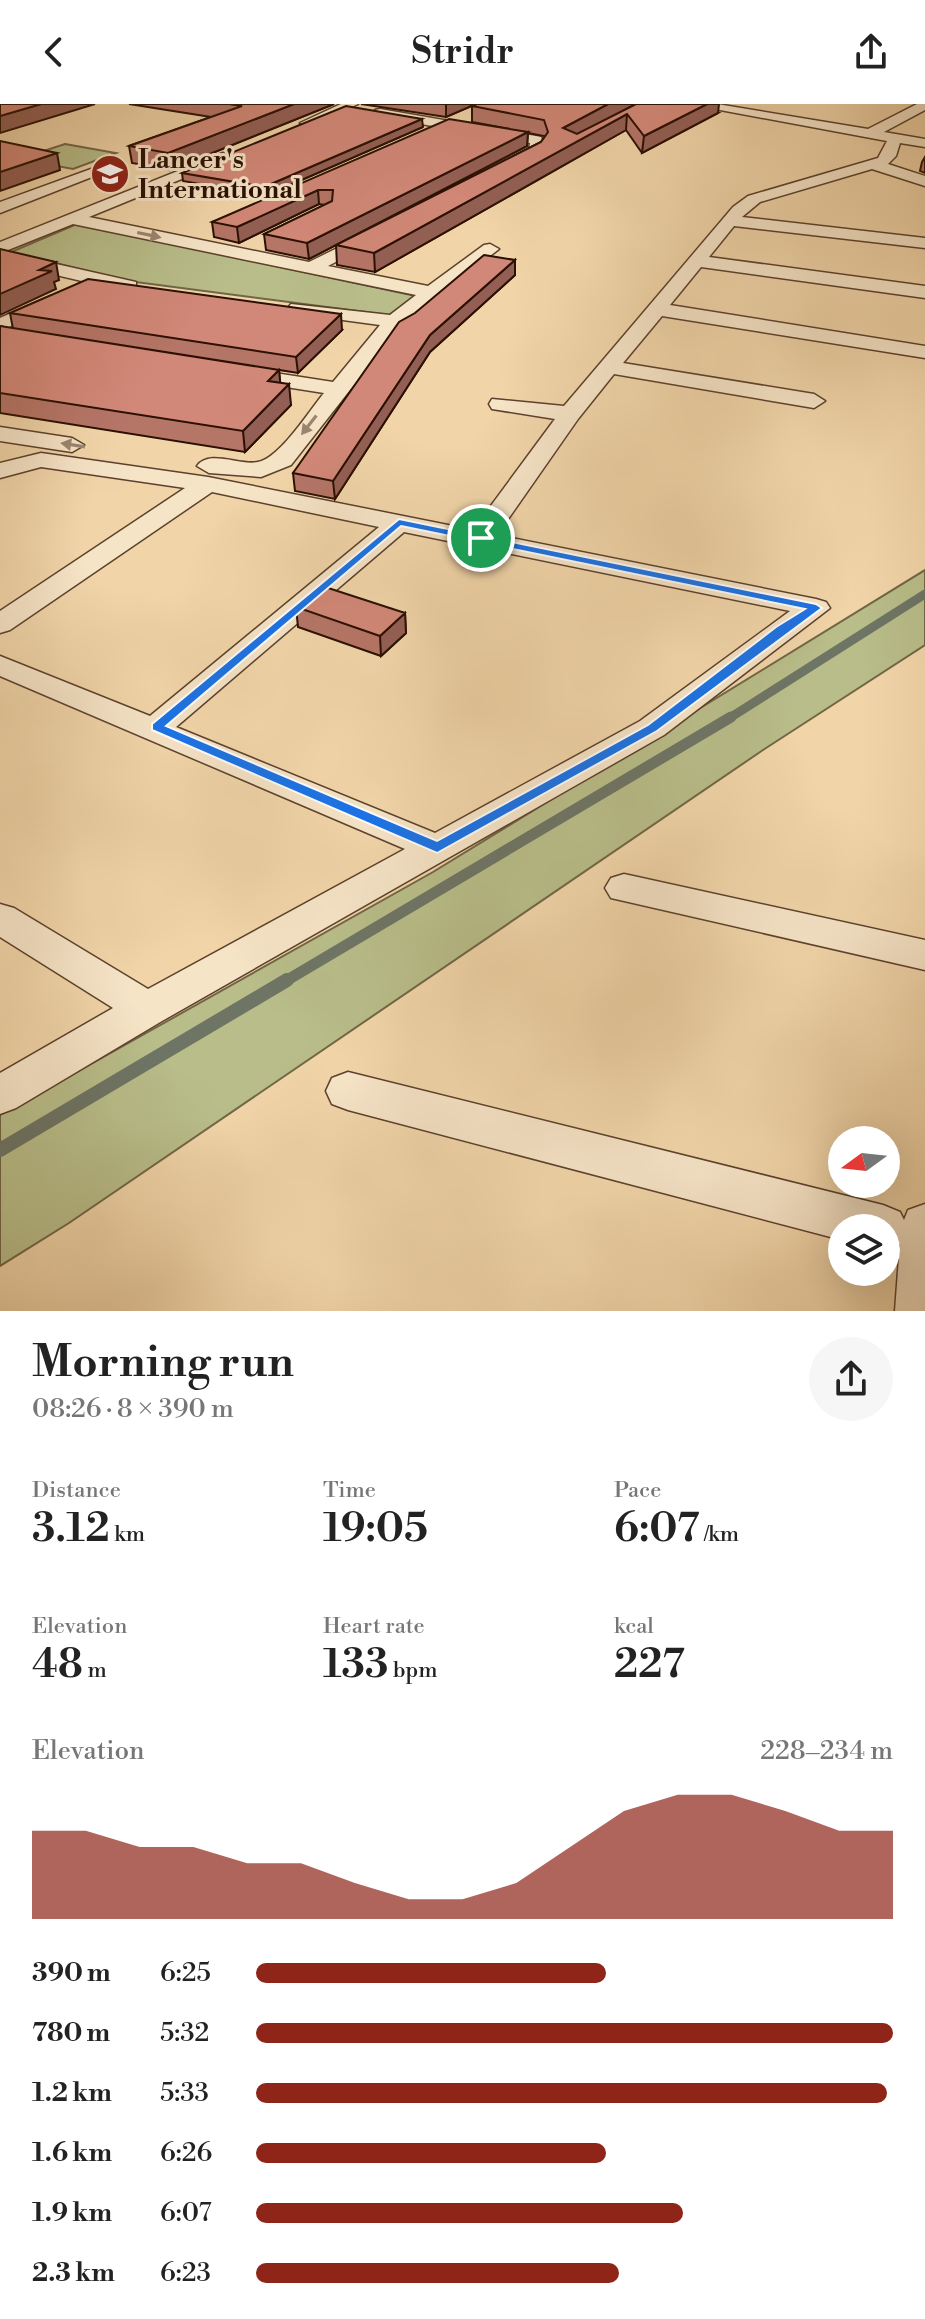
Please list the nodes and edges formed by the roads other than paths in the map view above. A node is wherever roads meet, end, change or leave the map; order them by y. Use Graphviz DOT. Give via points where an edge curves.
graph roads {
  1 [pos="694,104"];
  2 [pos="715,104"];
  3 [pos="765,104"];
  4 [pos="349,105"];
  5 [pos="925,105"];
  6 [pos="748,111"];
  7 [pos="470,115"];
  8 [pos="446,126"];
  9 [pos="287,131"];
  10 [pos="872,133"];
  11 [pos="418,138"];
  12 [pos="895,138"];
  13 [pos="925,141"];
  14 [pos="244,149"];
  15 [pos="118,164"];
  16 [pos="872,164"];
  17 [pos="491,174"];
  18 [pos="925,181"];
  19 [pos="0,208"];
  20 [pos="0,218"];
  21 [pos="73,219"];
  22 [pos="730,221"];
  23 [pos="393,225"];
  24 [pos="48,227"];
  25 [pos="210,230"];
  26 [pos="271,237"];
  27 [pos="182,242"];
  28 [pos="925,243"];
  29 [pos="0,248"];
  30 [pos="490,249"];
  31 [pos="238,254"];
  32 [pos="0,257"];
  33 [pos="697,261"];
  34 [pos="309,269"];
  35 [pos="97,281"];
  36 [pos="144,287"];
  37 [pos="925,292"];
  38 [pos="433,293"];
  39 [pos="285,306"];
  40 [pos="656,309"];
  41 [pos="394,321"];
  42 [pos="5,333"];
  43 [pos="925,352"];
  44 [pos="608,367"];
  45 [pos="214,369"];
  46 [pos="337,389"];
  47 [pos="814,401"];
  48 [pos="500,404"];
  49 [pos="570,414"];
  50 [pos="0,434"];
  51 [pos="0,471"];
  52 [pos="208,484"];
  53 [pos="399,523"];
  54 [pos="481,538"];
  55 [pos="0,624"];
  56 [pos="0,665"];
  57 [pos="156,727"];
  58 [pos="437,848"];
  59 [pos="624,888"];
  60 [pos="0,918"];
  61 [pos="925,955"];
  62 [pos="147,1009"];
  63 [pos="348,1091"];
  64 [pos="0,1095"];
  65 [pos="909,1232"];
  66 [pos="921,1311"];
  1 -- 6 [label="street"];
  2 -- 6 [label="street"];
  3 -- 6 [label="street"];
  4 -- 8 [label="street"];
  4 -- 9 [label="street"];
  5 -- 10 [label="street"];
  6 -- 10 [label="street"];
  7 -- 8 [label="street"];
  8 -- 11 [label="street"];
  8 -- 17 [label="street" via="536,140 534,153"];
  10 -- 12 [label="street"];
  10 -- 13 [label="street"];
  12 -- 13 [label="street"];
  12 -- 16 [label="street" via="889,156"];
  14 -- 21 [label="street"];
  15 -- 19 [label="street"];
  16 -- 18 [label="street"];
  16 -- 22 [label="street" via="754,199"];
  20 -- 24 [label="street"];
  21 -- 24 [label="street"];
  21 -- 27 [label="street, one-way"];
  22 -- 28 [label="street"];
  22 -- 33 [label="street"];
  23 -- 34 [label="street"];
  24 -- 29 [label="street"];
  25 -- 27 [label="street"];
  26 -- 31 [label="street"];
  27 -- 31 [label="street"];
  30 -- 38 [label="street"];
  31 -- 34 [label="street"];
  32 -- 35 [label="street"];
  33 -- 37 [label="street"];
  33 -- 40 [label="street"];
  34 -- 38 [label="street"];
  35 -- 36 [label="street"];
  35 -- 42 [label="street"];
  38 -- 41 [label="street"];
  39 -- 41 [label="street"];
  40 -- 43 [label="street"];
  40 -- 44 [label="street"];
  41 -- 46 [label="street"];
  44 -- 47 [label="street"];
  44 -- 49 [label="street"];
  45 -- 46 [label="street"];
  46 -- 50 [label="street, one-way" via="282,460 261,470 236,471"];
  48 -- 49 [label="street"];
  49 -- 54 [label="street"];
  51 -- 52 [label="street" via="41,460"];
  52 -- 53 [label="street"];
  52 -- 55 [label="street"];
  53 -- 54 [label="street"];
  53 -- 57 [label="street"];
  54 -- 58 [label="street" via="816,608 652,728"];
  56 -- 57 [label="street"];
  57 -- 58 [label="street"];
  58 -- 62 [label="street"];
  59 -- 61 [label="street"];
  60 -- 62 [label="street"];
  62 -- 64 [label="street"];
  63 -- 65 [label="street"];
  65 -- 66 [label="street"];
}
